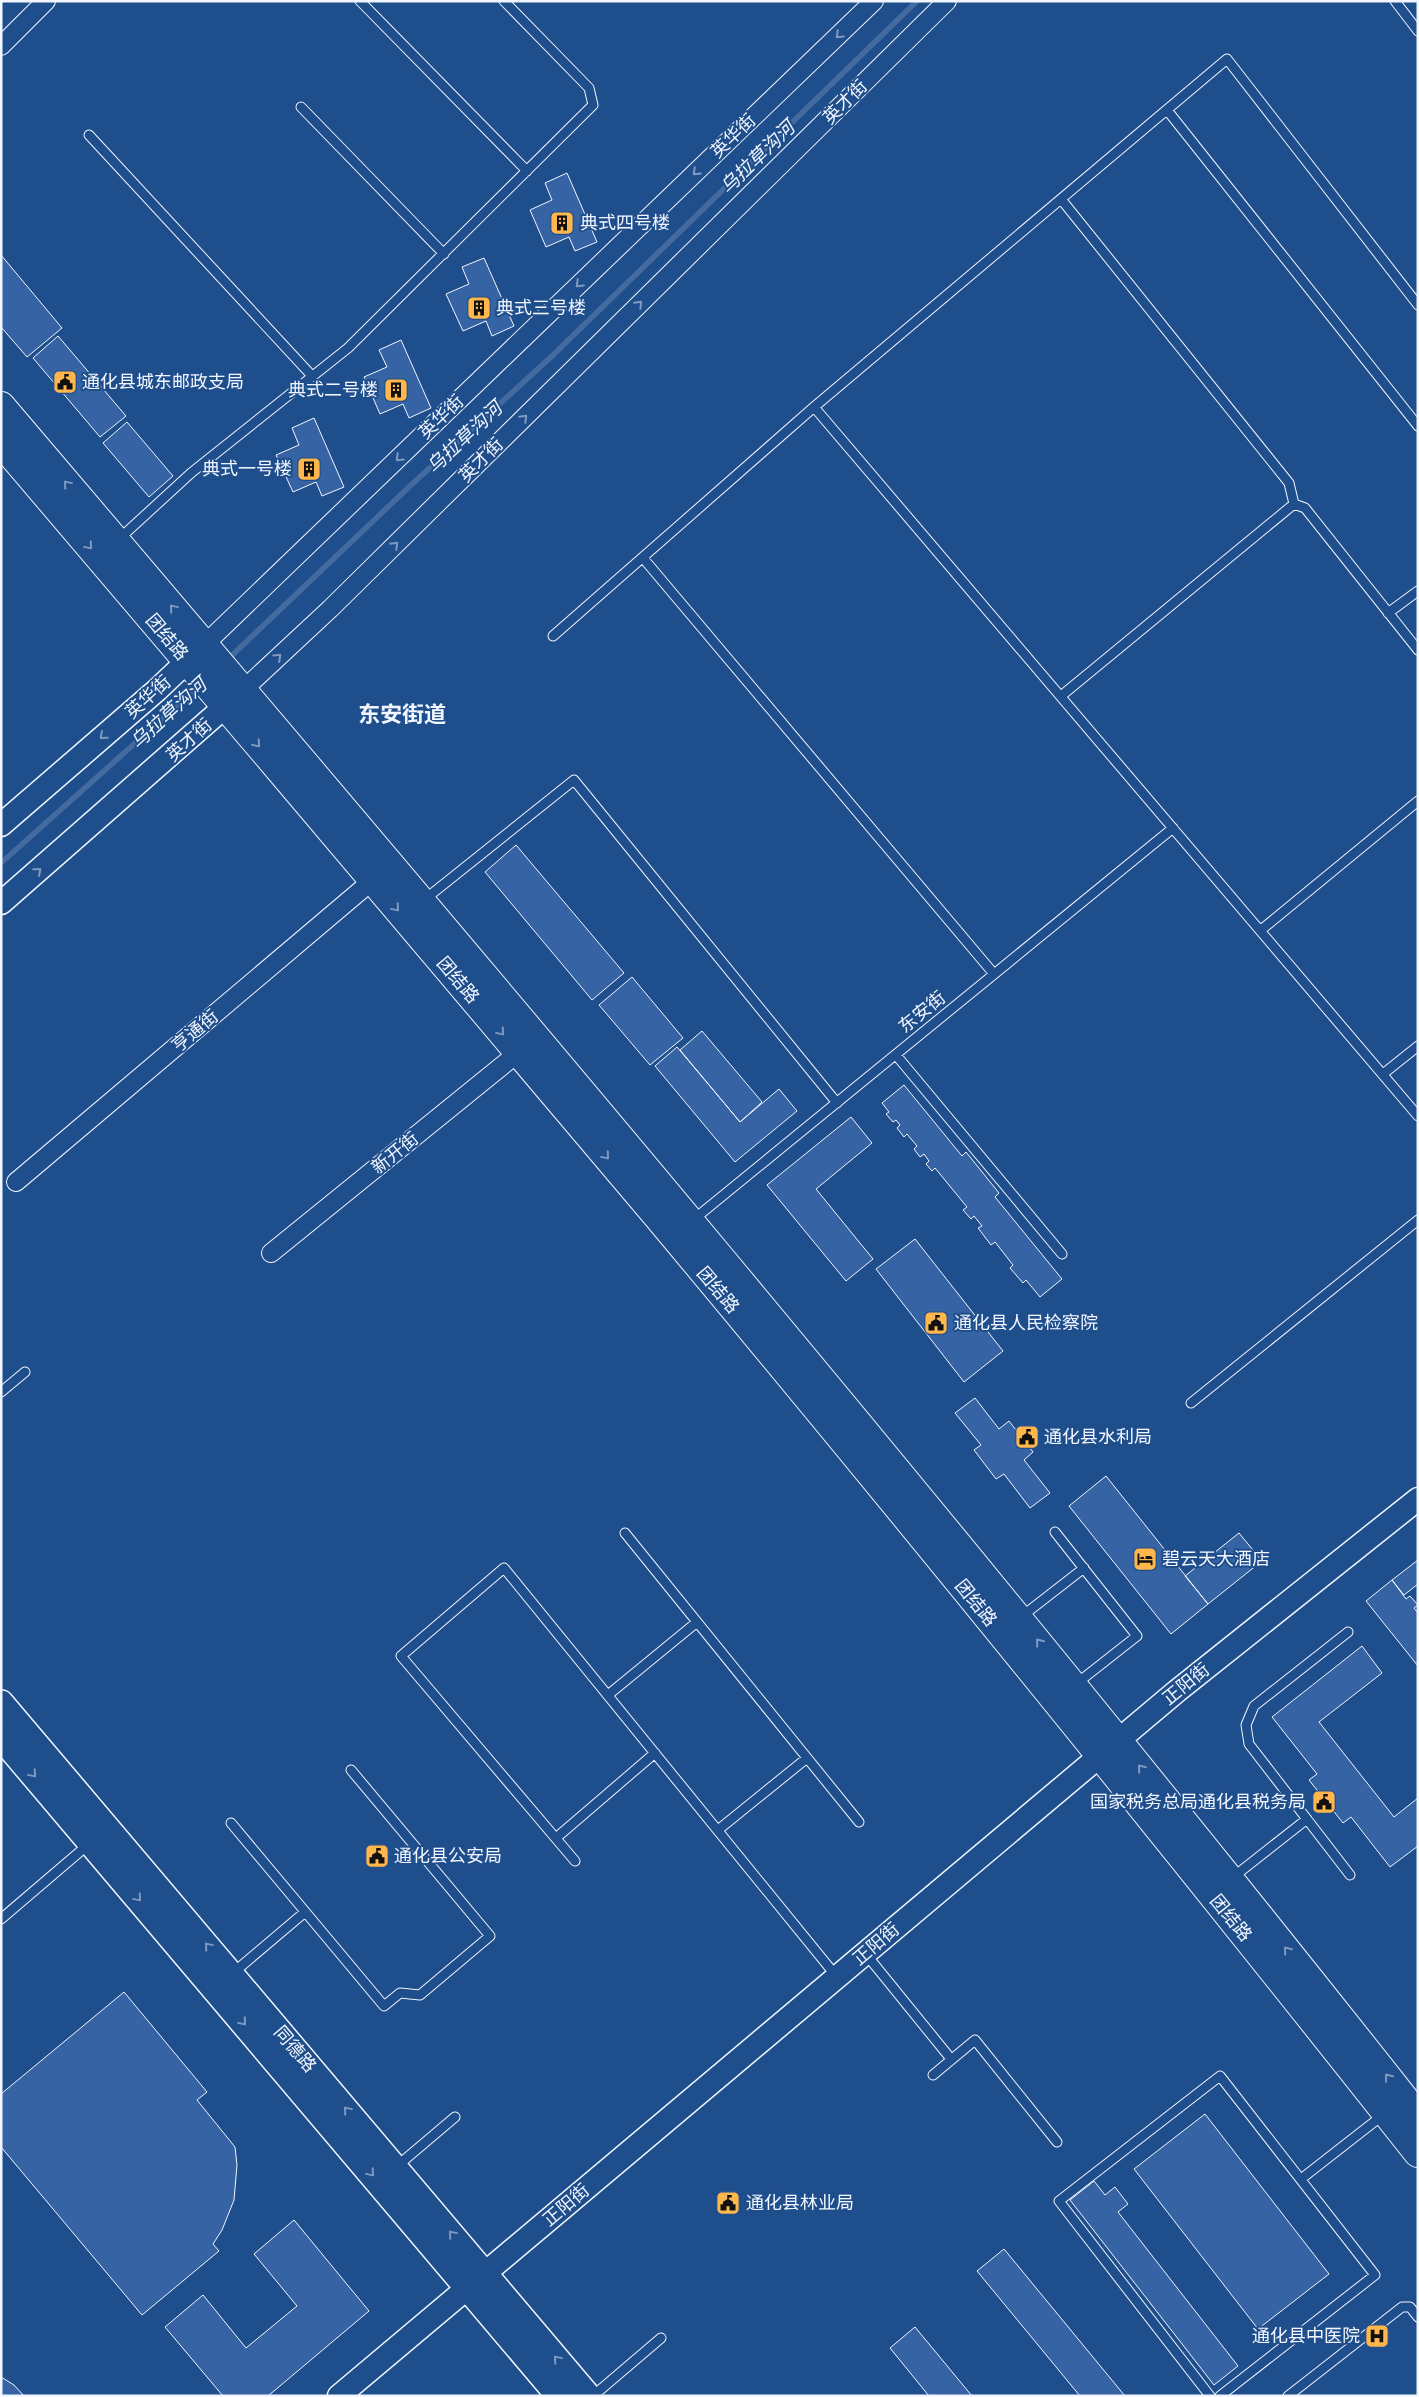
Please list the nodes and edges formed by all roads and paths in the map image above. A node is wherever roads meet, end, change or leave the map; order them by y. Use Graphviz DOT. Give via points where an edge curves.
graph roads {
  1 [pos="46,1"];
  2 [pos="360,1"];
  3 [pos="504,1"];
  4 [pos="874,1"];
  5 [pos="947,1"];
  6 [pos="1395,1"];
  7 [pos="1418,31"];
  8 [pos="1,46"];
  9 [pos="301,107"];
  10 [pos="1167,110"];
  11 [pos="89,135"];
  12 [pos="528,171"];
  13 [pos="1061,199"];
  14 [pos="444,254"];
  15 [pos="1418,305"];
  16 [pos="313,378"];
  17 [pos="1,406"];
  18 [pos="814,407"];
  19 [pos="1418,426"];
  20 [pos="2,443"];
  21 [pos="1294,504"];
  22 [pos="116,541"];
  23 [pos="642,558"];
  24 [pos="1418,591"];
  25 [pos="1388,613"];
  26 [pos="553,636"];
  27 [pos="1418,650"];
  28 [pos="196,653"];
  29 [pos="1061,696"];
  30 [pos="234,698"];
  31 [pos="1418,801"];
  32 [pos="1,825"];
  33 [pos="1174,828"];
  34 [pos="373,880"];
  35 [pos="422,902"];
  36 [pos="1,903"];
  37 [pos="1261,930"];
  38 [pos="994,974"];
  39 [pos="1418,1046"];
  40 [pos="519,1052"];
  41 [pos="896,1055"];
  42 [pos="1383,1074"];
  43 [pos="837,1103"];
  44 [pos="1418,1116"];
  45 [pos="16,1182"];
  46 [pos="1418,1220"];
  47 [pos="692,1222"];
  48 [pos="271,1253"];
  49 [pos="1062,1254"];
  50 [pos="25,1372"];
  51 [pos="1,1392"];
  52 [pos="1191,1403"];
  53 [pos="1418,1499"];
  54 [pos="1055,1532"];
  55 [pos="625,1533"];
  56 [pos="1084,1568"];
  57 [pos="1019,1618"];
  58 [pos="697,1622"];
  59 [pos="1348,1632"];
  60 [pos="1074,1685"];
  61 [pos="608,1695"];
  62 [pos="1,1702"];
  63 [pos="1,1737"];
  64 [pos="1110,1748"];
  65 [pos="655,1753"];
  66 [pos="807,1758"];
  67 [pos="352,1770"];
  68 [pos="1307,1819"];
  69 [pos="860,1822"];
  70 [pos="231,1823"];
  71 [pos="718,1830"];
  72 [pos="556,1838"];
  73 [pos="91,1843"];
  74 [pos="575,1860"];
  75 [pos="1350,1874"];
  76 [pos="1230,1879"];
  77 [pos="305,1912"];
  78 [pos="1,1919"];
  79 [pos="865,1953"];
  80 [pos="231,1974"];
  81 [pos="837,1977"];
  82 [pos="951,2059"];
  83 [pos="933,2074"];
  84 [pos="1386,2113"];
  85 [pos="1418,2116"];
  86 [pos="455,2117"];
  87 [pos="1057,2142"];
  88 [pos="1418,2153"];
  89 [pos="395,2168"];
  90 [pos="1301,2179"];
  91 [pos="476,2280"];
  92 [pos="1418,2317"];
  93 [pos="661,2338"];
  94 [pos="339,2396"];
  95 [pos="560,2396"];
  96 [pos="588,2396"];
  97 [pos="593,2396"];
  98 [pos="1210,2396"];
  99 [pos="1220,2396"];
  100 [pos="1288,2396"];
  1 -- 8 [label="street"];
  2 -- 12 [label="lane"];
  3 -- 12 [label="lane" via="590,88 594,106"];
  4 -- 28 [label="street, 英华街, one-way"];
  30 -- 5 [label="street, 英才街, one-way" via="330,609"];
  6 -- 7 [label="lane"];
  9 -- 14 [label="lane"];
  10 -- 13 [label="lane"];
  10 -- 15 [label="lane" via="1227,59"];
  10 -- 19 [label="lane"];
  11 -- 16 [label="lane"];
  12 -- 14 [label="lane"];
  13 -- 18 [label="lane"];
  13 -- 21 [label="lane" via="1288,483"];
  14 -- 16 [label="lane"];
  16 -- 22 [label="lane" via="191,473"];
  22 -- 17 [label="highway, 团结路, one-way"];
  18 -- 23 [label="lane"];
  18 -- 29 [label="lane"];
  20 -- 28 [label="highway, 团结路, one-way"];
  21 -- 25 [label="lane" via="1305,508"];
  21 -- 29 [label="lane"];
  28 -- 22 [label="highway, 团结路, one-way"];
  23 -- 26 [label="lane"];
  23 -- 38 [label="lane"];
  24 -- 25 [label="lane"];
  25 -- 27 [label="lane"];
  28 -- 30 [label="highway, 团结路"];
  28 -- 32 [label="street, 英华街, one-way"];
  29 -- 33 [label="lane"];
  30 -- 34 [label="highway, 团结路, one-way"];
  30 -- 35 [label="highway, 团结路"];
  36 -- 30 [label="street, 英才街, one-way"];
  31 -- 37 [label="lane"];
  33 -- 37 [label="lane"];
  33 -- 38 [label="lane, 东安街"];
  34 -- 40 [label="highway, 团结路, one-way"];
  34 -- 45 [label="street, 亨通街"];
  35 -- 43 [label="lane" via="574,780"];
  35 -- 47 [label="highway, 团结路"];
  37 -- 42 [label="lane"];
  38 -- 41 [label="lane, 东安街"];
  39 -- 42 [label="lane"];
  40 -- 48 [label="street, 新开街"];
  40 -- 64 [label="highway, 团结路, one-way" via="889,1496"];
  41 -- 43 [label="lane, 东安街"];
  41 -- 49 [label="lane"];
  42 -- 44 [label="lane"];
  43 -- 47 [label="lane, 东安街"];
  46 -- 52 [label="lane"];
  47 -- 57 [label="highway, 团结路"];
  50 -- 51 [label="lane"];
  53 -- 64 [label="street, 正阳街"];
  54 -- 56 [label="lane"];
  55 -- 58 [label="lane"];
  56 -- 57 [label="lane"];
  56 -- 60 [label="lane" via="1137,1636"];
  60 -- 57 [label="highway, 团结路, one-way"];
  58 -- 61 [label="lane"];
  58 -- 66 [label="lane"];
  59 -- 68 [label="lane" via="1254,1706 1246,1725 1249,1744"];
  60 -- 64 [label="highway, 团结路"];
  61 -- 65 [label="lane"];
  61 -- 72 [label="lane" via="504,1568 401,1656"];
  80 -- 62 [label="main road, 同德路, one-way"];
  63 -- 73 [label="main road, 同德路, one-way"];
  76 -- 64 [label="highway, 团结路, one-way"];
  64 -- 79 [label="street, 正阳街"];
  64 -- 84 [label="highway, 团结路"];
  65 -- 71 [label="lane"];
  65 -- 72 [label="lane"];
  66 -- 69 [label="lane"];
  66 -- 71 [label="lane"];
  67 -- 77 [label="lane" via="490,1936 420,1995 400,1993 384,2006"];
  68 -- 75 [label="lane"];
  68 -- 76 [label="lane"];
  70 -- 77 [label="lane"];
  71 -- 81 [label="lane"];
  72 -- 74 [label="lane"];
  73 -- 78 [label="lane"];
  73 -- 91 [label="main road, 同德路, one-way"];
  85 -- 76 [label="highway, 团结路, one-way"];
  77 -- 80 [label="lane"];
  79 -- 81 [label="street, 正阳街"];
  79 -- 82 [label="lane"];
  89 -- 80 [label="main road, 同德路, one-way"];
  81 -- 91 [label="street, 正阳街"];
  82 -- 83 [label="lane"];
  82 -- 87 [label="lane" via="975,2040"];
  84 -- 88 [label="highway, 团结路"];
  84 -- 90 [label="lane"];
  86 -- 89 [label="lane"];
  91 -- 89 [label="main road, 同德路, one-way"];
  90 -- 98 [label="lane" via="1220,2076 1059,2201"];
  90 -- 99 [label="lane" via="1375,2275"];
  91 -- 94 [label="street, 正阳街"];
  91 -- 95 [label="main road, 同德路"];
  96 -- 91 [label="main road, 同德路, one-way"];
  92 -- 100 [label="lane" via="1410,2307 1402,2307"];
  93 -- 97 [label="lane"];
}
